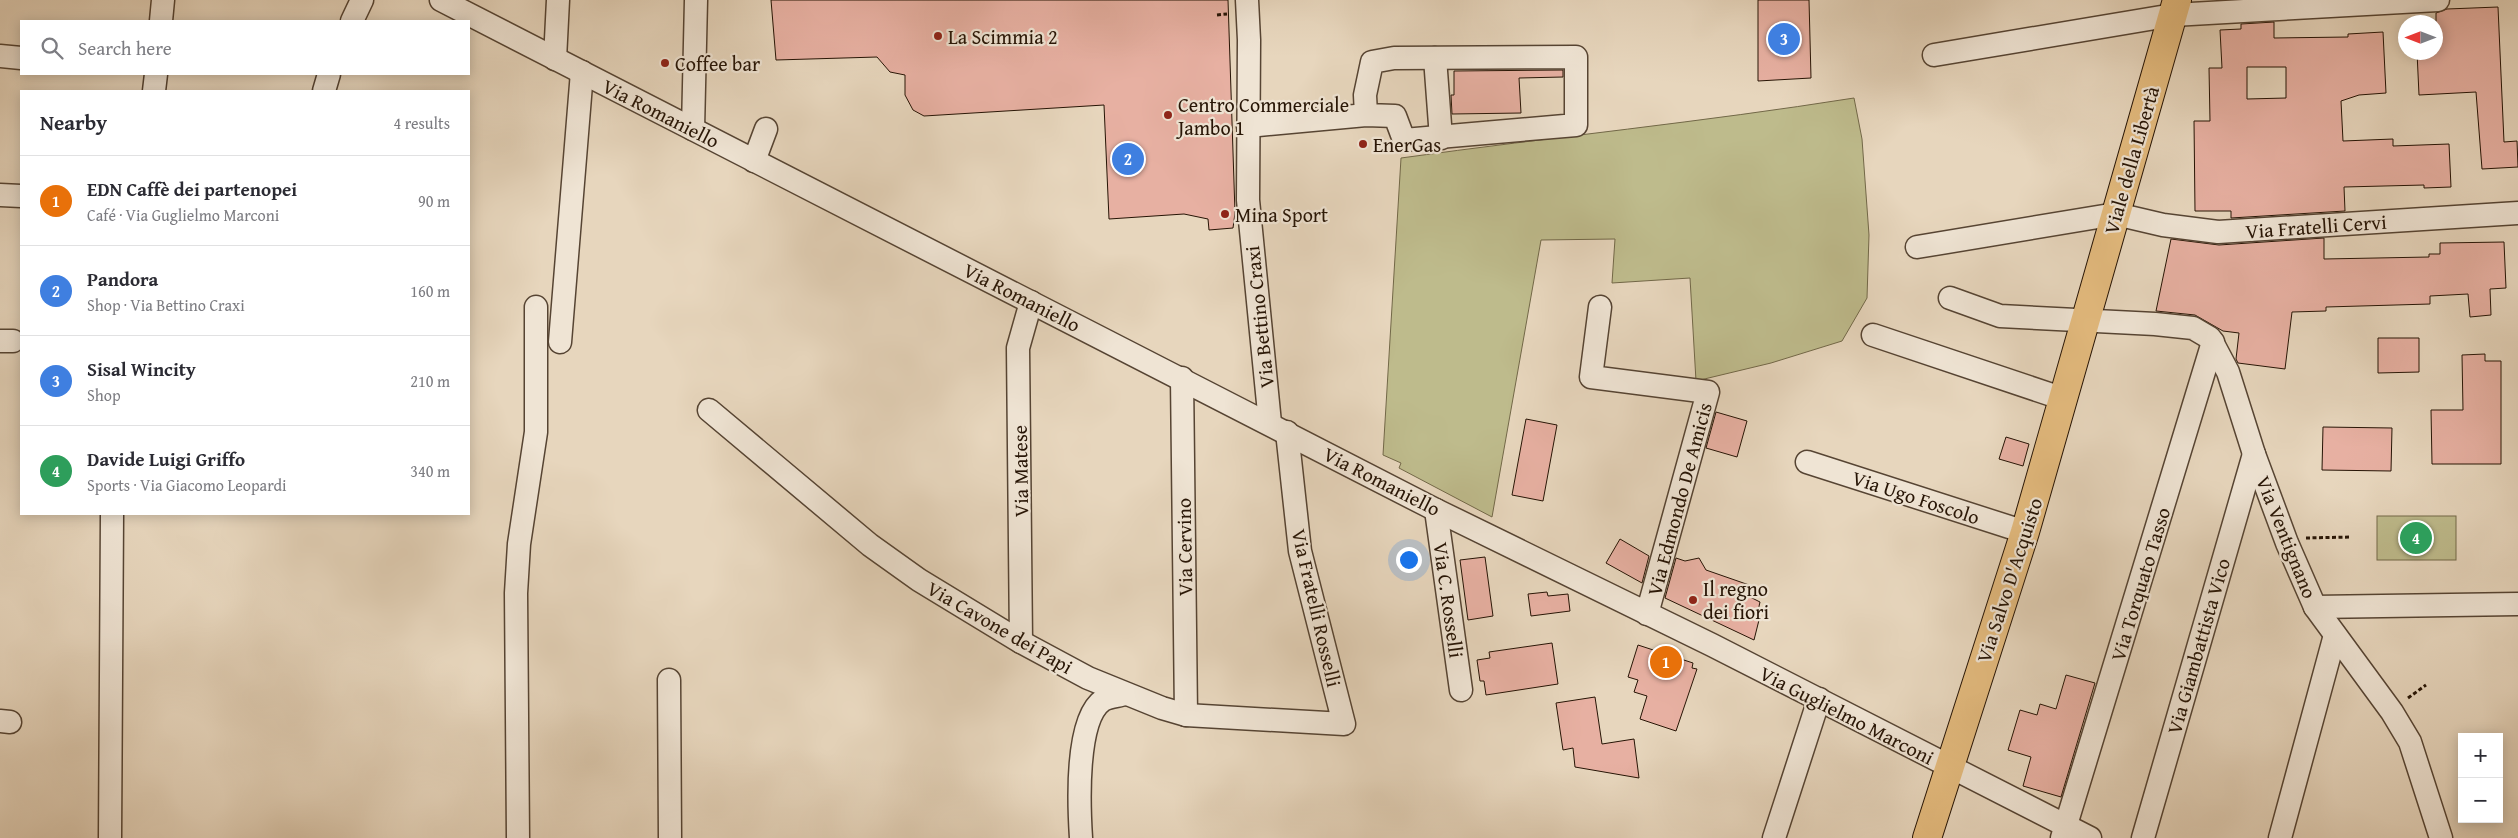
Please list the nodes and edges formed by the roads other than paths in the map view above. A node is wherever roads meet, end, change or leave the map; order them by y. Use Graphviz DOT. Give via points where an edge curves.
graph roads {
  1 [pos="163,0"];
  2 [pos="362,0"];
  3 [pos="441,0"];
  4 [pos="558,0"];
  5 [pos="696,0"];
  6 [pos="1247,0"];
  7 [pos="2438,0"];
  8 [pos="2175,7"];
  9 [pos="161,20"];
  10 [pos="352,20"];
  11 [pos="1934,55"];
  12 [pos="0,56"];
  13 [pos="20,58"];
  14 [pos="1435,58"];
  15 [pos="556,59"];
  16 [pos="582,72"];
  17 [pos="156,75"];
  18 [pos="330,75"];
  19 [pos="154,90"];
  20 [pos="324,90"];
  21 [pos="1366,115"];
  22 [pos="1248,126"];
  23 [pos="766,129"];
  24 [pos="694,130"];
  25 [pos="1441,138"];
  26 [pos="754,161"];
  27 [pos="0,195"];
  28 [pos="20,196"];
  29 [pos="2116,214"];
  30 [pos="2518,214"];
  31 [pos="1917,247"];
  32 [pos="1950,298"];
  33 [pos="1031,302"];
  34 [pos="536,307"];
  35 [pos="1600,307"];
  36 [pos="2086,321"];
  37 [pos="1873,335"];
  38 [pos="560,342"];
  39 [pos="2213,342"];
  40 [pos="1182,378"];
  41 [pos="2064,399"];
  42 [pos="709,410"];
  43 [pos="1278,428"];
  44 [pos="2254,454"];
  45 [pos="1807,462"];
  46 [pos="1436,510"];
  47 [pos="112,515"];
  48 [pos="2025,532"];
  49 [pos="1604,592"];
  50 [pos="2518,604"];
  51 [pos="2315,607"];
  52 [pos="1647,614"];
  53 [pos="2335,635"];
  54 [pos="1021,642"];
  55 [pos="669,680"];
  56 [pos="1461,690"];
  57 [pos="1125,694"];
  58 [pos="1819,699"];
  59 [pos="1186,715"];
  60 [pos="1344,724"];
  61 [pos="1948,767"];
  62 [pos="2064,832"];
  63 [pos="110,838"];
  64 [pos="518,838"];
  65 [pos="670,838"];
  66 [pos="1081,838"];
  67 [pos="1774,838"];
  68 [pos="1927,838"];
  69 [pos="2090,838"];
  70 [pos="2144,838"];
  71 [pos="2280,838"];
  72 [pos="2441,838"];
  1 -- 9 [label="street"];
  2 -- 10 [label="street"];
  3 -- 15 [label="street, Via Romaniello"];
  4 -- 15 [label="street"];
  5 -- 24 [label="street"];
  6 -- 22 [label="street, Via Bettino Craxi"];
  7 -- 8 [label="street"];
  8 -- 11 [label="street"];
  8 -- 29 [label="main road, Viale della Libertà"];
  12 -- 13 [label="street"];
  14 -- 21 [label="street" via="1394,58 1372,62 1365,95"];
  14 -- 25 [label="street"];
  14 -- 25 [label="street" via="1576,57 1576,125"];
  15 -- 16 [label="street, Via Romaniello"];
  16 -- 24 [label="street, Via Romaniello"];
  16 -- 38 [label="street"];
  17 -- 19 [label="street"];
  18 -- 20 [label="street"];
  21 -- 22 [label="street"];
  21 -- 25 [label="street" via="1395,116 1404,140"];
  22 -- 43 [label="street, Via Bettino Craxi" via="1248,200"];
  23 -- 26 [label="street"];
  24 -- 26 [label="street, Via Romaniello"];
  26 -- 33 [label="street, Via Romaniello"];
  27 -- 28 [label="street"];
  29 -- 30 [label="street, Via Fratelli Cervi" via="2163,225 2218,232"];
  29 -- 31 [label="street"];
  29 -- 36 [label="main road, Viale della Libertà"];
  32 -- 36 [label="street" via="2000,316"];
  33 -- 40 [label="street, Via Romaniello"];
  33 -- 54 [label="street, Via Matese" via="1018,348"];
  34 -- 64 [label="street" via="536,432 519,544 516,593"];
  35 -- 52 [label="street, Via Edmondo De Amicis" via="1591,377 1708,392"];
  36 -- 39 [label="street, Via Ventignano" via="2193,328"];
  36 -- 41 [label="main road, Via Salvo D'Acquisto"];
  37 -- 41 [label="street"];
  39 -- 44 [label="street, Via Ventignano" via="2228,372"];
  39 -- 62 [label="street, Via Torquato Tasso"];
  40 -- 43 [label="street, Via Romaniello"];
  40 -- 59 [label="street, Via Cervino"];
  41 -- 48 [label="main road, Via Salvo D'Acquisto"];
  42 -- 54 [label="street, Via Cavone dei Papi" via="870,545 918,580"];
  43 -- 46 [label="street, Via Romaniello"];
  43 -- 60 [label="street, Via Fratelli Rosselli" via="1300,551"];
  44 -- 51 [label="street, Via Ventignano"];
  44 -- 70 [label="street, Via Giambattista Vico"];
  45 -- 48 [label="street, Via Ugo Foscolo"];
  46 -- 49 [label="street, Via Romaniello"];
  46 -- 56 [label="street, Via C. Rosselli"];
  47 -- 63 [label="street"];
  48 -- 61 [label="main road, Via Salvo D'Acquisto"];
  49 -- 52 [label="street, Via Guglielmo Marconi"];
  50 -- 51 [label="street"];
  51 -- 53 [label="street, Via Ventignano"];
  52 -- 58 [label="street, Via Guglielmo Marconi"];
  53 -- 71 [label="street"];
  53 -- 72 [label="street, Via Ventignano" via="2410,742"];
  54 -- 57 [label="street, Via Cavone dei Papi"];
  55 -- 65 [label="street"];
  57 -- 59 [label="street, Via Cavone dei Papi"];
  57 -- 66 [label="street" via="1103,700 1090,717 1082,748"];
  58 -- 61 [label="street, Via Guglielmo Marconi"];
  58 -- 67 [label="street"];
  59 -- 60 [label="street, Via Cavone dei Papi"];
  61 -- 62 [label="street, Via Guglielmo Marconi"];
  61 -- 68 [label="main road, Via Salvo D'Acquisto"];
  62 -- 69 [label="street, Via Guglielmo Marconi"];
}
